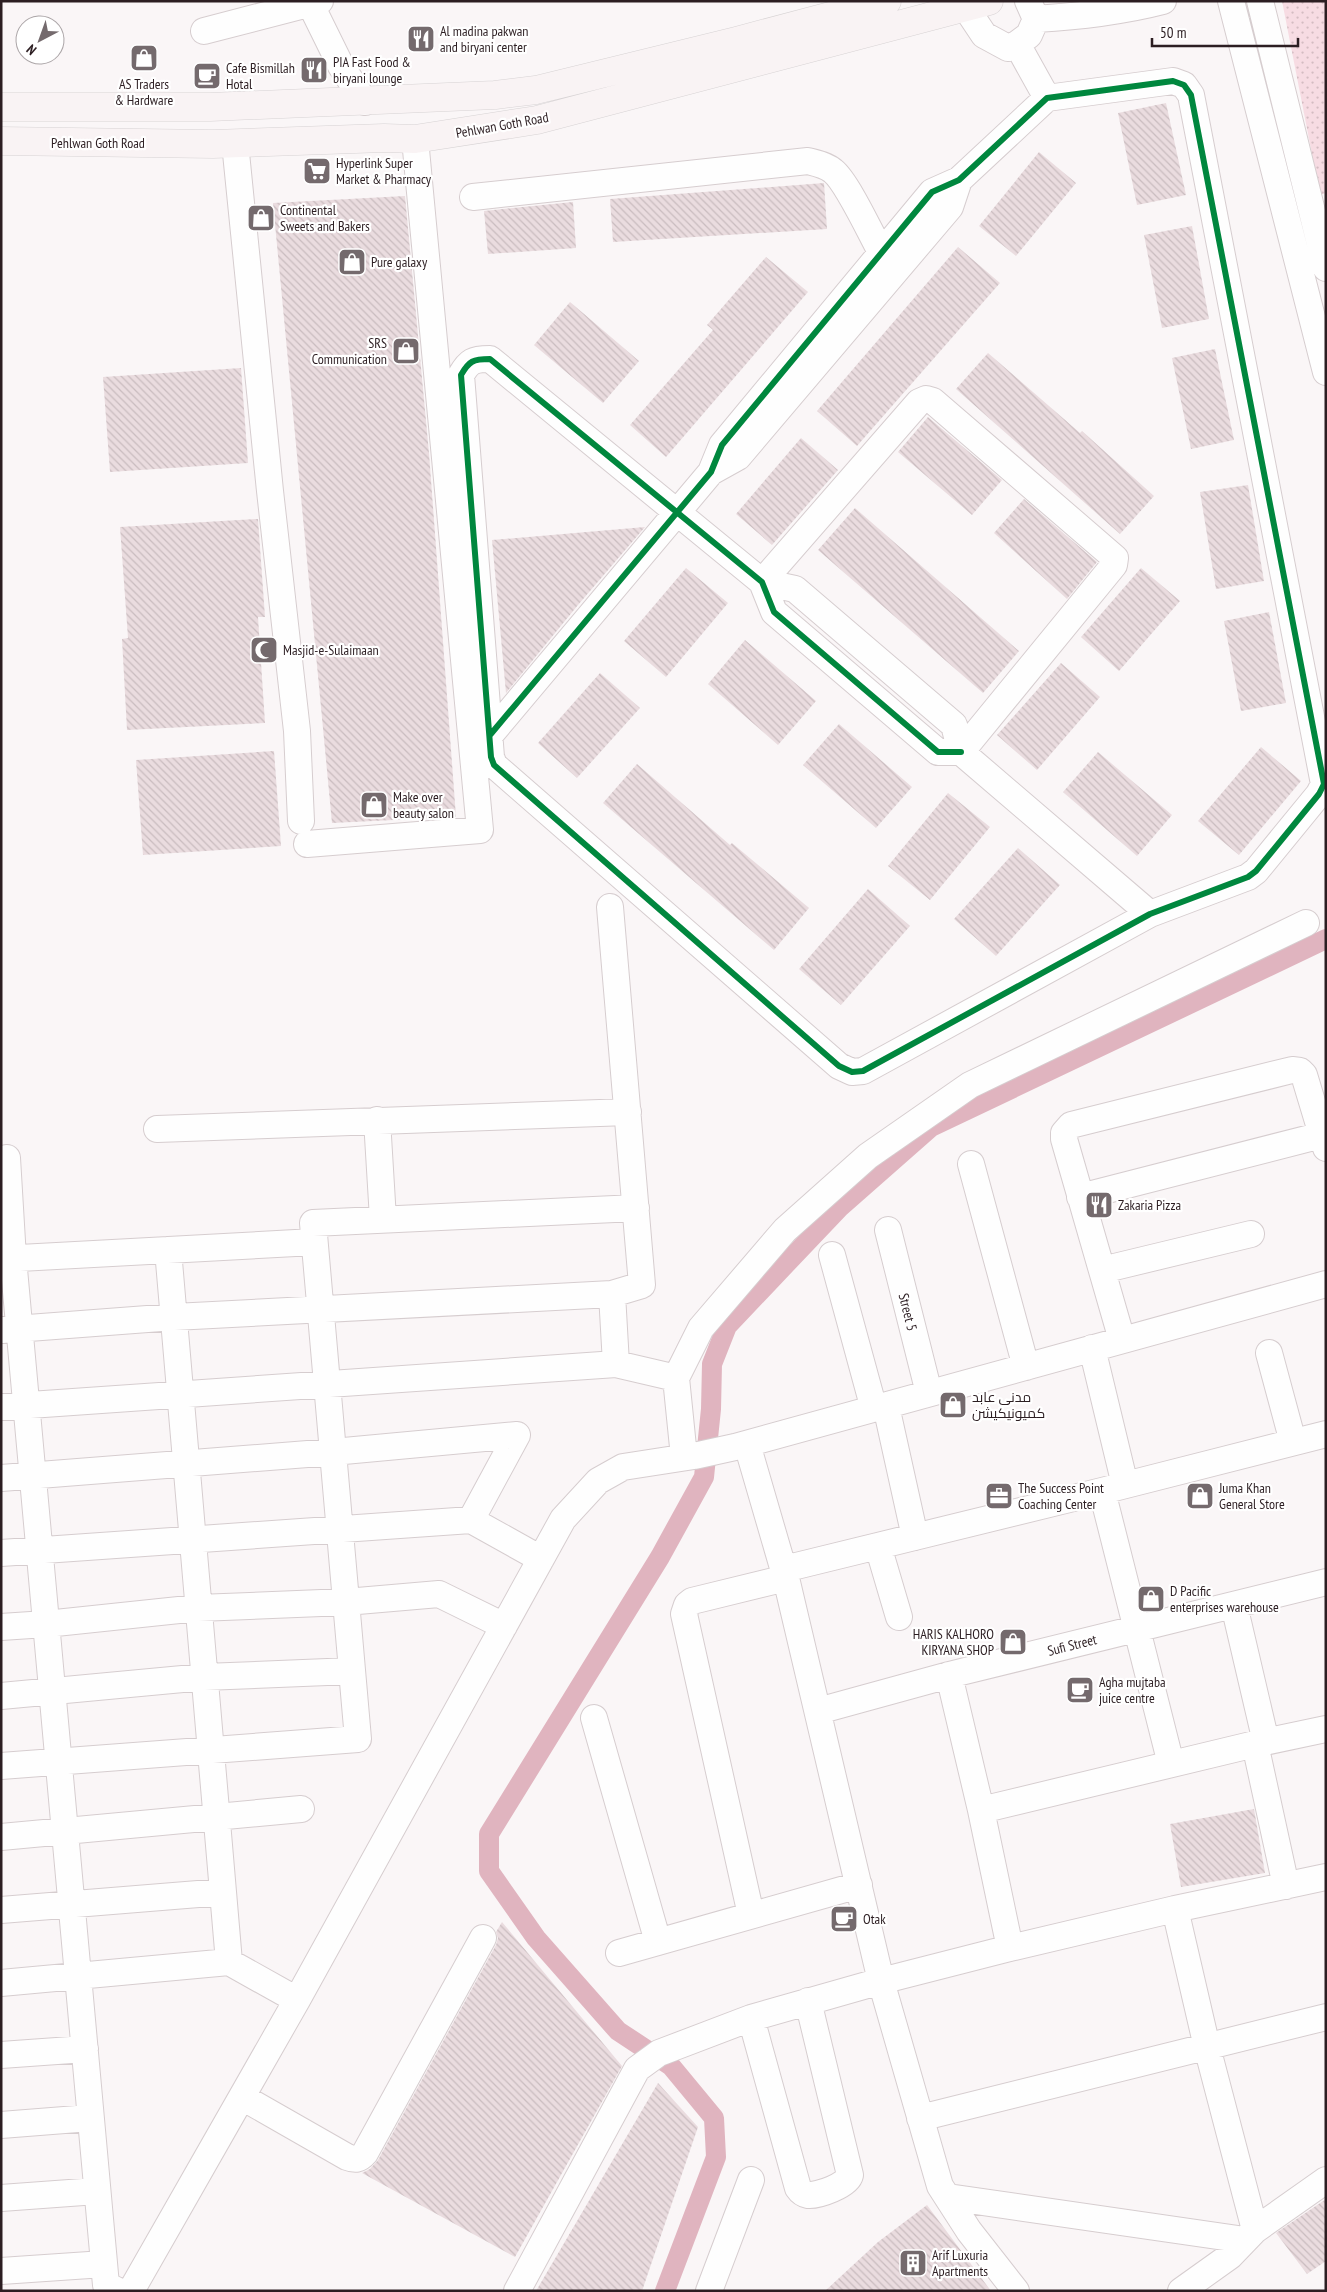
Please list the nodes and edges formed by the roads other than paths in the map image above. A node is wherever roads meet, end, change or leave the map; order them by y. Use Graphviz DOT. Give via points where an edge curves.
graph roads {
  1 [pos="887,1"];
  2 [pos="1162,1"];
  3 [pos="1231,1"];
  4 [pos="1260,1"];
  5 [pos="313,2"];
  6 [pos="977,4"];
  7 [pos="1032,10"];
  8 [pos="204,30"];
  9 [pos="1017,44"];
  10 [pos="1047,98"];
  11 [pos="365,102"];
  12 [pos="1,107"];
  13 [pos="210,107"];
  14 [pos="414,139"];
  15 [pos="1,141"];
  16 [pos="224,143"];
  17 [pos="959,180"];
  18 [pos="473,197"];
  19 [pos="881,252"];
  20 [pos="1326,268"];
  21 [pos="1326,372"];
  22 [pos="711,472"];
  23 [pos="678,512"];
  24 [pos="762,582"];
  25 [pos="876,658"];
  26 [pos="855,681"];
  27 [pos="490,735"];
  28 [pos="961,752"];
  29 [pos="610,907"];
  30 [pos="1150,914"];
  31 [pos="1306,923"];
  32 [pos="628,1112"];
  33 [pos="377,1120"];
  34 [pos="157,1129"];
  35 [pos="1324,1141"];
  36 [pos="7,1158"];
  37 [pos="971,1164"];
  38 [pos="1080,1197"];
  39 [pos="636,1208"];
  40 [pos="383,1220"];
  41 [pos="888,1230"];
  42 [pos="1250,1234"];
  43 [pos="314,1242"];
  44 [pos="168,1250"];
  45 [pos="832,1255"];
  46 [pos="7,1258"];
  47 [pos="1102,1270"];
  48 [pos="1326,1284"];
  49 [pos="612,1294"];
  50 [pos="321,1309"];
  51 [pos="174,1317"];
  52 [pos="10,1330"];
  53 [pos="1122,1340"];
  54 [pos="1092,1348"];
  55 [pos="1269,1353"];
  56 [pos="616,1364"];
  57 [pos="1026,1367"];
  58 [pos="676,1378"];
  59 [pos="327,1384"];
  60 [pos="180,1394"];
  61 [pos="929,1394"];
  62 [pos="14,1406"];
  63 [pos="880,1407"];
  64 [pos="1326,1434"];
  65 [pos="1293,1442"];
  66 [pos="741,1445"];
  67 [pos="333,1452"];
  68 [pos="689,1457"];
  69 [pos="186,1464"];
  70 [pos="32,1475"];
  71 [pos="1,1478"];
  72 [pos="1113,1489"];
  73 [pos="471,1520"];
  74 [pos="339,1529"];
  75 [pos="915,1537"];
  76 [pos="193,1539"];
  77 [pos="878,1546"];
  78 [pos="39,1550"];
  79 [pos="1,1553"];
  80 [pos="541,1559"];
  81 [pos="785,1574"];
  82 [pos="1326,1582"];
  83 [pos="346,1602"];
  84 [pos="1234,1605"];
  85 [pos="198,1608"];
  86 [pos="899,1617"];
  87 [pos="46,1624"];
  88 [pos="504,1626"];
  89 [pos="1,1627"];
  90 [pos="1138,1628"];
  91 [pos="352,1671"];
  92 [pos="949,1675"];
  93 [pos="204,1676"];
  94 [pos="52,1692"];
  95 [pos="1,1696"];
  96 [pos="818,1711"];
  97 [pos="594,1718"];
  98 [pos="1326,1729"];
  99 [pos="1260,1743"];
  100 [pos="210,1750"];
  101 [pos="58,1762"];
  102 [pos="1171,1764"];
  103 [pos="1,1766"];
  104 [pos="301,1809"];
  105 [pos="981,1810"];
  106 [pos="216,1818"];
  107 [pos="65,1831"];
  108 [pos="1,1837"];
  109 [pos="1326,1877"];
  110 [pos="859,1885"];
  111 [pos="1286,1886"];
  112 [pos="223,1892"];
  113 [pos="71,1904"];
  114 [pos="1175,1909"];
  115 [pos="1,1910"];
  116 [pos="752,1915"];
  117 [pos="482,1938"];
  118 [pos="658,1942"];
  119 [pos="1010,1948"];
  120 [pos="619,1953"];
  121 [pos="229,1962"];
  122 [pos="78,1976"];
  123 [pos="881,1981"];
  124 [pos="1,1983"];
  125 [pos="297,2000"];
  126 [pos="808,2002"];
  127 [pos="1326,2017"];
  128 [pos="751,2018"];
  129 [pos="1207,2047"];
  130 [pos="85,2049"];
  131 [pos="1,2055"];
  132 [pos="242,2097"];
  133 [pos="90,2118"];
  134 [pos="920,2118"];
  135 [pos="1,2125"];
  136 [pos="752,2180"];
  137 [pos="1326,2180"];
  138 [pos="97,2191"];
  139 [pos="1,2198"];
  140 [pos="948,2198"];
  141 [pos="1250,2235"];
  142 [pos="104,2264"];
  143 [pos="1,2271"];
  144 [pos="118,2291"];
  145 [pos="131,2291"];
  146 [pos="517,2291"];
  147 [pos="709,2291"];
  148 [pos="1016,2291"];
  149 [pos="1181,2291"];
  1 -- 11 [label="main road, Pehlwan Goth Road" via="536,90"];
  2 -- 7 [label="street" via="1080,16"];
  3 -- 21 [label="street"];
  4 -- 20 [label="street"];
  5 -- 8 [label="street"];
  5 -- 11 [label="street" via="341,66"];
  6 -- 9 [label="street" via="984,36 1008,48"];
  6 -- 14 [label="main road, Pehlwan Goth Road" via="537,120"];
  7 -- 9 [label="street" via="1029,35"];
  9 -- 10 [label="street"];
  10 -- 17 [label="street"];
  10 -- 30 [label="street" via="1173,81 1184,85 1191,95 1324,775 1319,794 1256,871 1248,877"];
  11 -- 13 [label="main road, Pehlwan Goth Road"];
  12 -- 13 [label="main road, Pehlwan Goth Road"];
  13 -- 16 [label="main road"];
  14 -- 16 [label="main road, Pehlwan Goth Road"];
  14 -- 16 [label="street" via="480,830 304,832 296,721 270,491"];
  15 -- 16 [label="main road, Pehlwan Goth Road"];
  17 -- 19 [label="street" via="932,192"];
  17 -- 22 [label="street" via="950,207 738,457"];
  18 -- 19 [label="street" via="808,161 834,171"];
  19 -- 22 [label="street" via="722,445"];
  22 -- 23 [label="street"];
  23 -- 24 [label="street"];
  23 -- 27 [label="street"];
  23 -- 27 [label="street" via="490,359 468,363 461,375"];
  24 -- 25 [label="street" via="795,588"];
  24 -- 26 [label="street" via="774,612"];
  24 -- 28 [label="street" via="919,402 933,401 1115,558 1114,565"];
  25 -- 26 [label="street"];
  25 -- 28 [label="street" via="954,725"];
  26 -- 28 [label="street" via="938,752"];
  27 -- 30 [label="street" via="494,765 839,1066 852,1072 863,1071"];
  28 -- 30 [label="street"];
  29 -- 32 [label="street"];
  31 -- 58 [label="street" via="970,1085 868,1156 778,1238 701,1328"];
  32 -- 33 [label="street"];
  32 -- 39 [label="street"];
  33 -- 34 [label="street"];
  33 -- 40 [label="street"];
  35 -- 38 [label="street"];
  35 -- 38 [label="street" via="1304,1075 1292,1070 1071,1125 1064,1133 1064,1139"];
  36 -- 46 [label="street"];
  37 -- 57 [label="street"];
  38 -- 47 [label="street"];
  39 -- 40 [label="street"];
  39 -- 49 [label="street" via="642,1285"];
  40 -- 43 [label="street" via="313,1223"];
  41 -- 61 [label="street, Street 5"];
  42 -- 47 [label="street"];
  43 -- 44 [label="street"];
  43 -- 50 [label="street"];
  44 -- 46 [label="street"];
  44 -- 51 [label="street"];
  45 -- 63 [label="street"];
  46 -- 52 [label="street"];
  47 -- 53 [label="street"];
  48 -- 53 [label="street"];
  49 -- 50 [label="street"];
  49 -- 56 [label="street"];
  50 -- 51 [label="street"];
  50 -- 59 [label="street"];
  51 -- 52 [label="street"];
  51 -- 60 [label="street"];
  52 -- 62 [label="street"];
  53 -- 54 [label="street"];
  54 -- 57 [label="street"];
  54 -- 72 [label="street"];
  55 -- 65 [label="street"];
  56 -- 58 [label="street"];
  56 -- 59 [label="street"];
  57 -- 61 [label="street"];
  58 -- 68 [label="street"];
  59 -- 60 [label="street"];
  59 -- 67 [label="street"];
  60 -- 62 [label="street"];
  60 -- 69 [label="street"];
  61 -- 63 [label="street"];
  62 -- 70 [label="street"];
  63 -- 66 [label="street"];
  63 -- 75 [label="street"];
  64 -- 65 [label="street"];
  65 -- 72 [label="street"];
  66 -- 68 [label="street"];
  66 -- 81 [label="street"];
  67 -- 69 [label="street"];
  67 -- 73 [label="street" via="517,1435"];
  67 -- 74 [label="street"];
  68 -- 80 [label="street" via="623,1467 598,1481 563,1519"];
  69 -- 70 [label="street"];
  69 -- 76 [label="street"];
  70 -- 71 [label="street"];
  70 -- 78 [label="street"];
  72 -- 75 [label="street"];
  72 -- 90 [label="street"];
  73 -- 74 [label="street"];
  73 -- 80 [label="street"];
  74 -- 76 [label="street"];
  74 -- 83 [label="street"];
  75 -- 77 [label="street"];
  76 -- 78 [label="street"];
  76 -- 85 [label="street"];
  77 -- 81 [label="street"];
  77 -- 86 [label="street"];
  78 -- 79 [label="street"];
  78 -- 87 [label="street"];
  80 -- 88 [label="street"];
  81 -- 96 [label="street"];
  81 -- 116 [label="street" via="692,1601 684,1614"];
  82 -- 84 [label="street, Sufi Street"];
  83 -- 85 [label="street"];
  83 -- 88 [label="street" via="439,1594"];
  83 -- 91 [label="street"];
  84 -- 90 [label="street, Sufi Street"];
  84 -- 99 [label="street"];
  85 -- 87 [label="street"];
  85 -- 93 [label="street"];
  87 -- 89 [label="street"];
  87 -- 94 [label="street"];
  88 -- 125 [label="street"];
  90 -- 92 [label="street, Sufi Street"];
  90 -- 102 [label="street"];
  91 -- 93 [label="street"];
  91 -- 100 [label="street" via="358,1739"];
  92 -- 96 [label="street, Sufi Street"];
  92 -- 105 [label="street"];
  93 -- 94 [label="street"];
  93 -- 100 [label="street"];
  94 -- 95 [label="street"];
  94 -- 101 [label="street"];
  96 -- 110 [label="street"];
  97 -- 118 [label="street"];
  98 -- 99 [label="street"];
  99 -- 102 [label="street"];
  99 -- 111 [label="street"];
  100 -- 101 [label="street"];
  100 -- 106 [label="street"];
  101 -- 103 [label="street"];
  101 -- 107 [label="street"];
  102 -- 105 [label="street"];
  104 -- 106 [label="street"];
  105 -- 119 [label="street"];
  106 -- 107 [label="street"];
  106 -- 112 [label="street"];
  107 -- 108 [label="street"];
  107 -- 113 [label="street"];
  109 -- 111 [label="street"];
  110 -- 116 [label="street"];
  110 -- 123 [label="street"];
  111 -- 114 [label="street"];
  112 -- 113 [label="street"];
  112 -- 121 [label="street"];
  113 -- 115 [label="street"];
  113 -- 122 [label="street"];
  114 -- 119 [label="street"];
  114 -- 129 [label="street"];
  116 -- 118 [label="street"];
  117 -- 132 [label="street" via="361,2158 347,2158"];
  118 -- 120 [label="street"];
  119 -- 123 [label="street"];
  121 -- 122 [label="street"];
  121 -- 125 [label="street"];
  122 -- 124 [label="street"];
  122 -- 130 [label="street"];
  123 -- 126 [label="street"];
  123 -- 134 [label="street"];
  125 -- 132 [label="street"];
  126 -- 128 [label="street"];
  126 -- 128 [label="street" via="850,2175 843,2185 810,2195 798,2188"];
  127 -- 129 [label="street"];
  128 -- 146 [label="street" via="653,2057 637,2069"];
  129 -- 134 [label="street"];
  129 -- 141 [label="street"];
  130 -- 131 [label="street"];
  130 -- 133 [label="street"];
  132 -- 145 [label="street"];
  133 -- 135 [label="street"];
  133 -- 138 [label="street"];
  134 -- 140 [label="street" via="940,2186"];
  136 -- 147 [label="street"];
  137 -- 141 [label="street"];
  138 -- 139 [label="street"];
  138 -- 142 [label="street"];
  140 -- 141 [label="street"];
  140 -- 148 [label="street" via="969,2232"];
  141 -- 149 [label="street" via="1230,2256"];
  142 -- 143 [label="street"];
  142 -- 144 [label="street" via="106,2285"];
}
